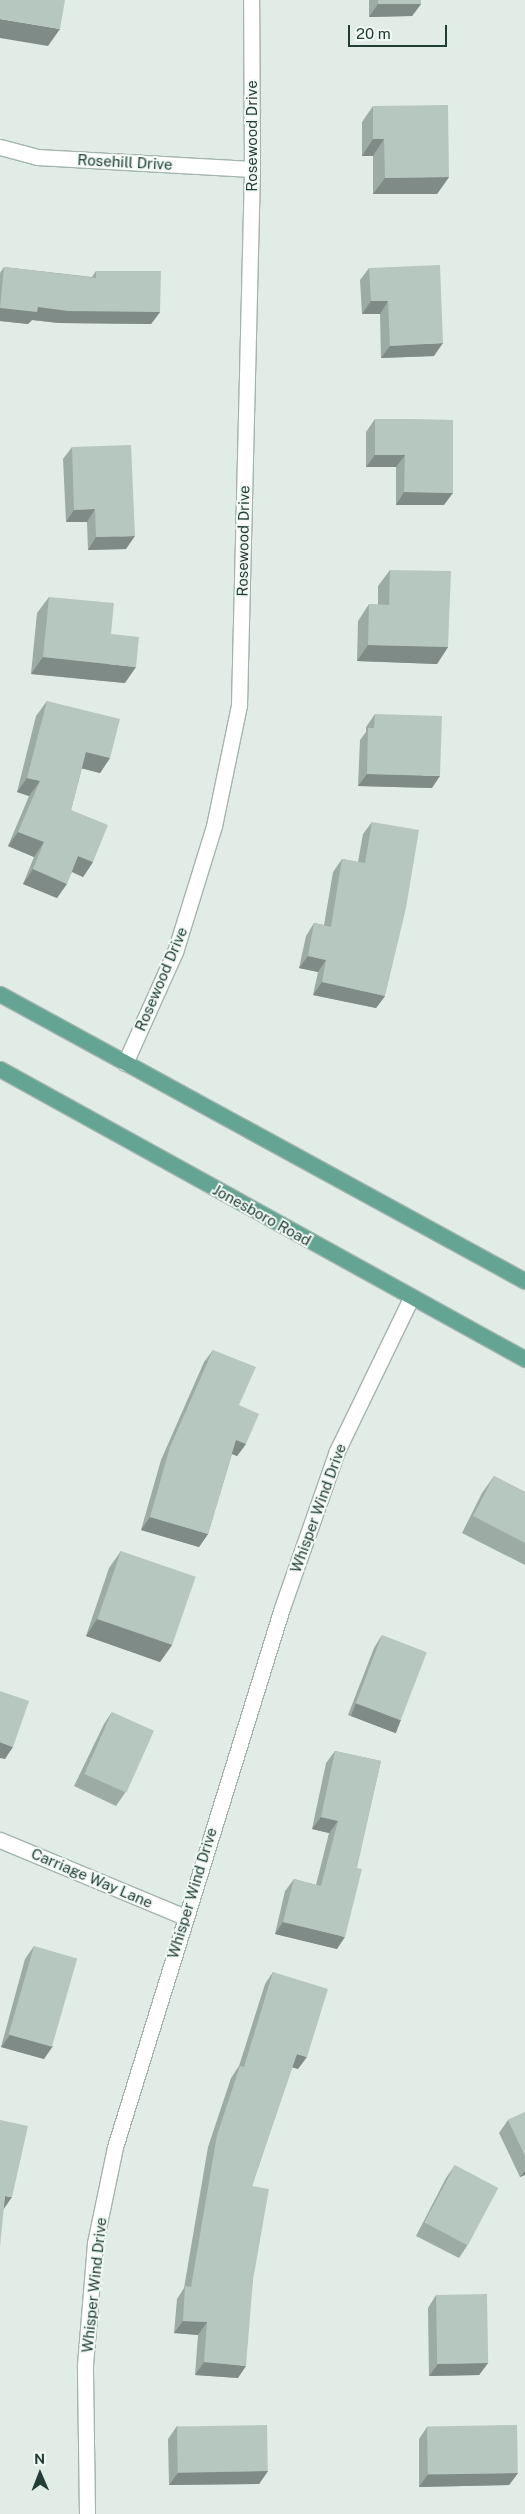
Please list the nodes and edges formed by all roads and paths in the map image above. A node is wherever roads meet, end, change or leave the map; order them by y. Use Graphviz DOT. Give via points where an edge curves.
graph roads {
  1 [pos="251,0"];
  2 [pos="0,147"];
  3 [pos="252,169"];
  4 [pos="0,994"];
  5 [pos="125,1063"];
  6 [pos="0,1069"];
  7 [pos="525,1281"];
  8 [pos="411,1298"];
  9 [pos="525,1358"];
  10 [pos="0,1840"];
  11 [pos="184,1917"];
  12 [pos="87,2514"];
  1 -- 3 [label="street, Rosewood Drive"];
  2 -- 3 [label="street, Rosehill Drive" via="36,157"];
  3 -- 5 [label="street, Rosewood Drive" via="239,705 214,826 175,952"];
  4 -- 5 [label="main road"];
  5 -- 7 [label="main road"];
  6 -- 8 [label="main road, Jonesboro Road"];
  8 -- 9 [label="main road, Jonesboro Road"];
  8 -- 11 [label="street, Whisper Wind Drive" via="338,1451 282,1608"];
  10 -- 11 [label="street, Carriage Way Lane"];
  11 -- 12 [label="street, Whisper Wind Drive" via="115,2147 95,2243 85,2365"];
}
